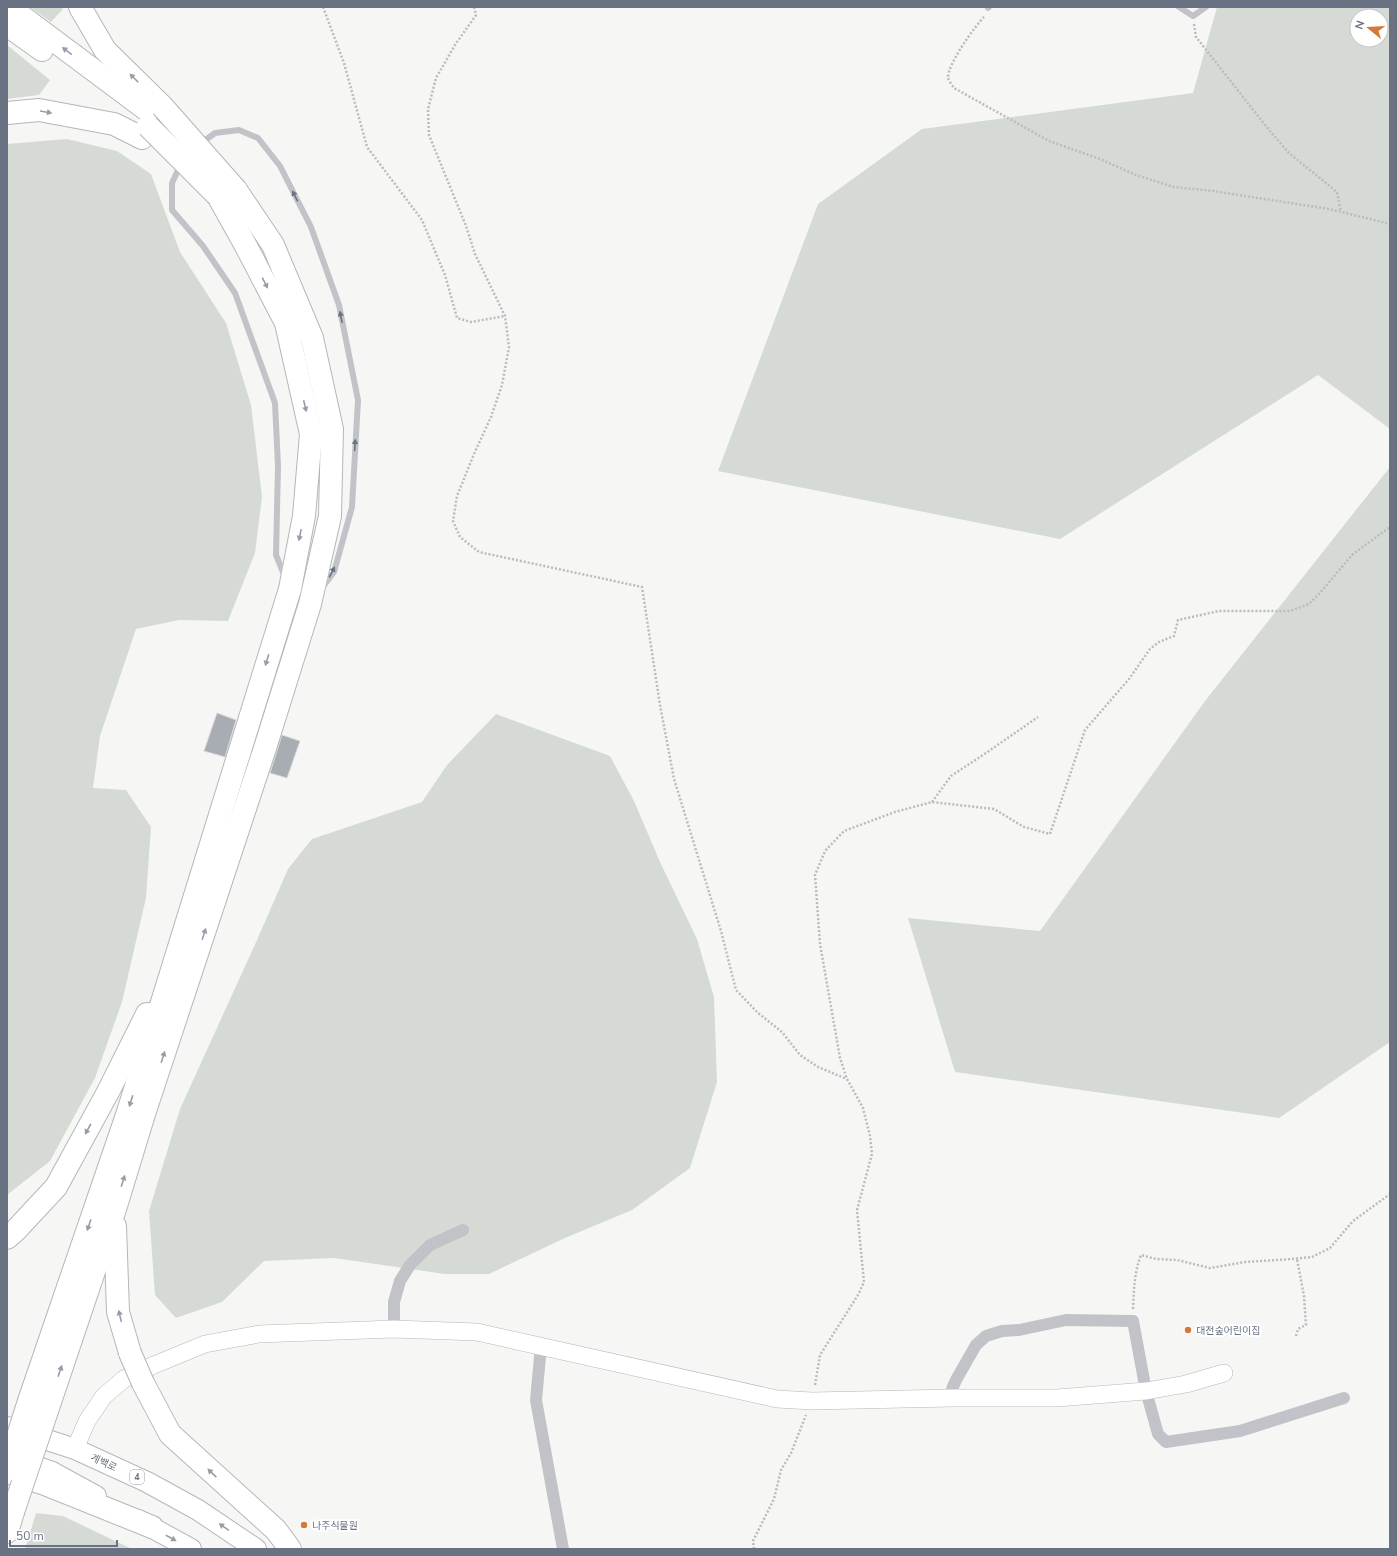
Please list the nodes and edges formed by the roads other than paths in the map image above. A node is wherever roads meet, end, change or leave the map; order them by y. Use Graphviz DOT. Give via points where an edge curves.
graph roads {
  1 [pos="9,7"];
  2 [pos="80,7"];
  3 [pos="1179,7"];
  4 [pos="1206,7"];
  5 [pos="7,25"];
  6 [pos="7,113"];
  7 [pos="152,121"];
  8 [pos="191,150"];
  9 [pos="185,155"];
  10 [pos="222,196"];
  11 [pos="290,588"];
  12 [pos="310,604"];
  13 [pos="175,957"];
  14 [pos="115,1209"];
  15 [pos="463,1230"];
  16 [pos="7,1238"];
  17 [pos="394,1329"];
  18 [pos="542,1346"];
  19 [pos="1224,1373"];
  20 [pos="1146,1391"];
  21 [pos="952,1398"];
  22 [pos="1344,1398"];
  23 [pos="38,1404"];
  24 [pos="7,1427"];
  25 [pos="75,1449"];
  26 [pos="7,1457"];
  27 [pos="7,1471"];
  28 [pos="10,1522"];
  29 [pos="152,1527"];
  30 [pos="191,1549"];
  31 [pos="256,1549"];
  32 [pos="290,1549"];
  33 [pos="563,1549"];
  7 -- 1 [label="highway, one-way"];
  7 -- 2 [label="highway, one-way"];
  3 -- 4 [label="lane" via="1193,16"];
  5 -- 7 [label="highway"];
  6 -- 7 [label="highway, one-way" via="39,110 114,124"];
  7 -- 10 [label="highway, bridge"];
  12 -- 8 [label="lane, one-way" via="334,572 352,507 358,400 339,305 311,227 280,166 258,138 239,130 215,133"];
  9 -- 11 [label="lane" via="172,183 172,210 203,246 235,293 275,403 278,474 276,555"];
  10 -- 11 [label="highway, one-way" via="286,323 311,434 304,516"];
  10 -- 12 [label="highway" via="272,245 312,338 332,429 330,516"];
  11 -- 13 [label="highway, one-way"];
  14 -- 12 [label="highway, one-way"];
  13 -- 16 [label="highway, one-way" via="108,1092 56,1187"];
  13 -- 23 [label="highway, one-way"];
  23 -- 14 [label="highway, one-way"];
  32 -- 14 [label="highway, one-way, bridge" via="276,1530 170,1434 143,1384 130,1353 118,1312"];
  15 -- 17 [label="street" via="430,1245 410,1265 400,1281 394,1302"];
  17 -- 18 [label="street" via="477,1332"];
  17 -- 25 [label="street" via="259,1334 205,1344 124,1379 104,1396 87,1421"];
  18 -- 21 [label="street" via="777,1399 812,1402"];
  18 -- 33 [label="street" via="536,1400"];
  19 -- 20 [label="street" via="1186,1384"];
  20 -- 21 [label="street" via="1057,1398"];
  20 -- 21 [label="street" via="1133,1321 1066,1320 986,1336 976,1345 956,1380"];
  20 -- 22 [label="street" via="1158,1434 1166,1442 1240,1431"];
  23 -- 27 [label="highway, bridge"];
  23 -- 28 [label="highway, bridge"];
  24 -- 25 [label="main road, 계백로 / 4"];
  31 -- 25 [label="main road, 계백로 / 4, one-way" via="198,1510 148,1482"];
  26 -- 29 [label="main road" via="52,1472"];
  27 -- 29 [label="highway"];
  29 -- 30 [label="main road, one-way"];
}
